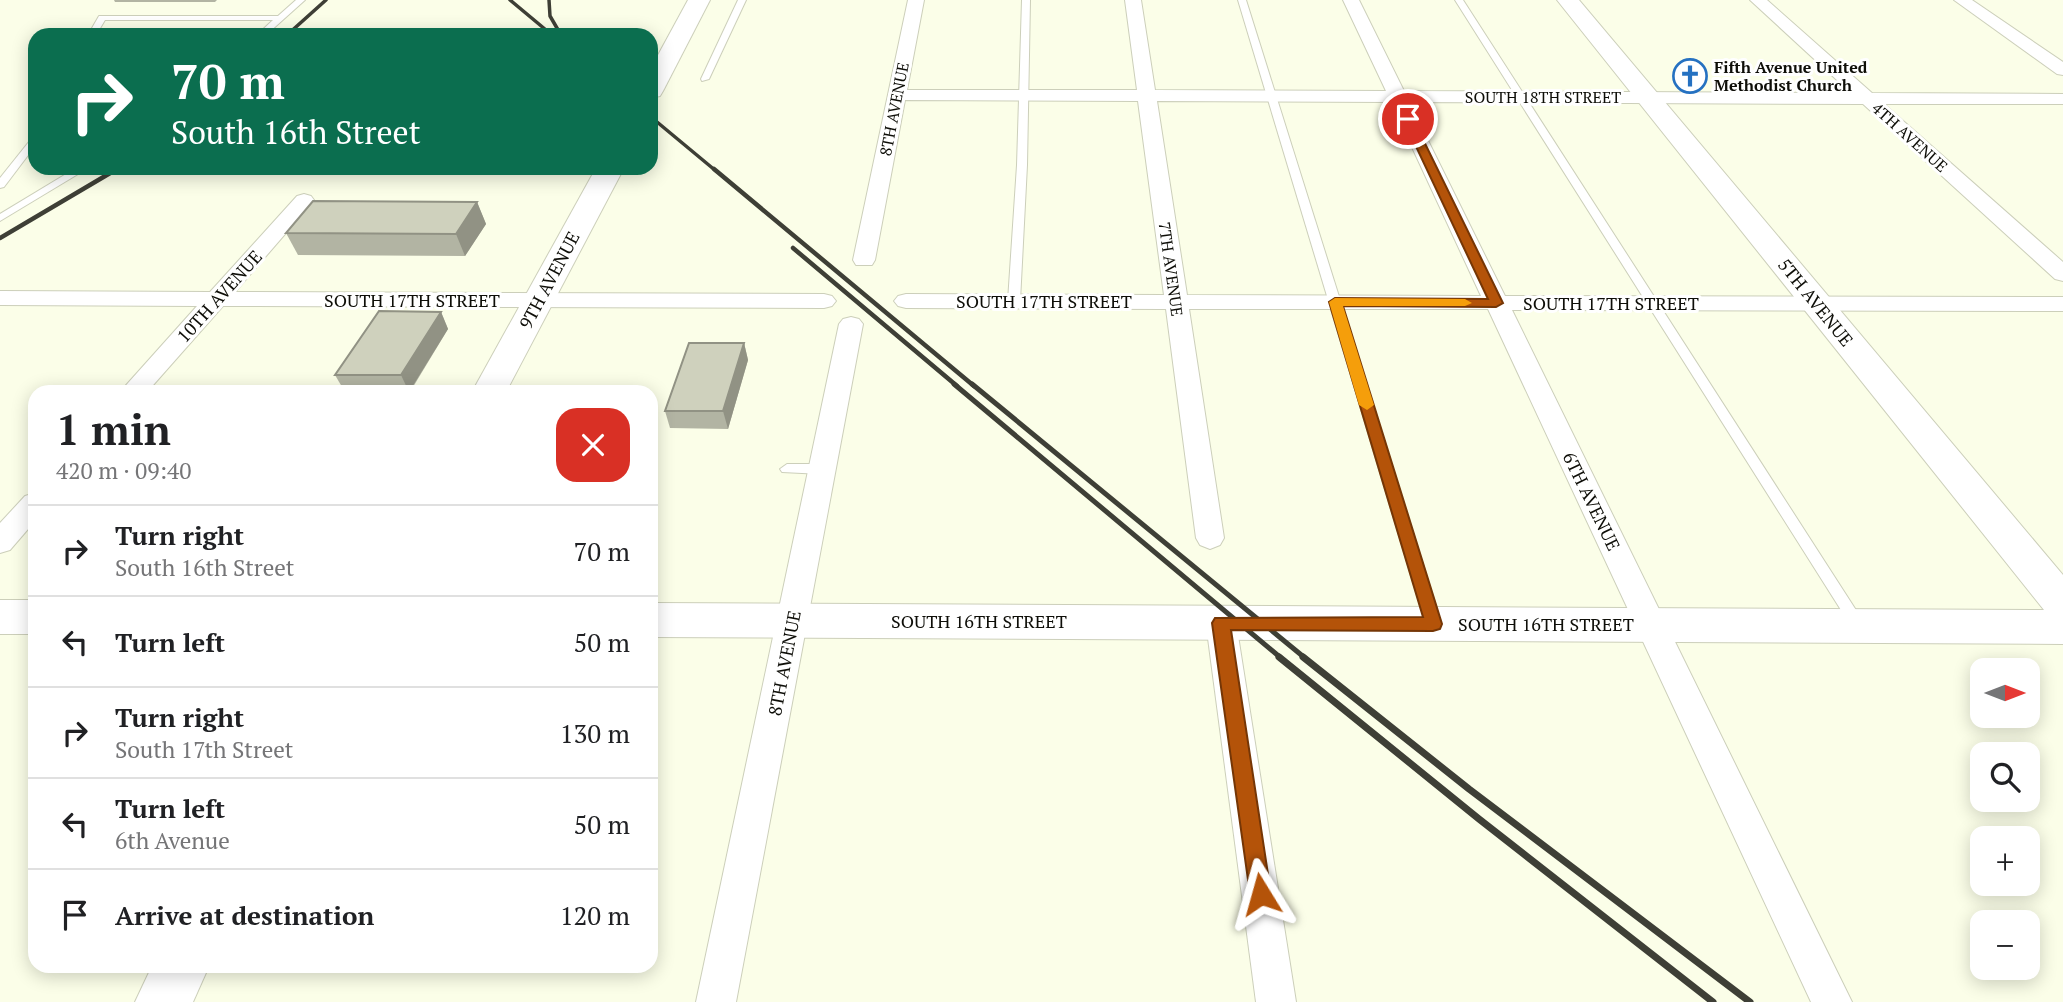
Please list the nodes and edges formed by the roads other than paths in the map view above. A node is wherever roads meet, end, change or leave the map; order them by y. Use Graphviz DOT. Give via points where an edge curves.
graph roads {
  1 [pos="301,0"];
  2 [pos="699,0"];
  3 [pos="742,0"];
  4 [pos="916,0"];
  5 [pos="1026,0"];
  6 [pos="1133,0"];
  7 [pos="1242,0"];
  8 [pos="1351,0"];
  9 [pos="1459,0"];
  10 [pos="1568,0"];
  11 [pos="1758,0"];
  12 [pos="1962,0"];
  13 [pos="281,18"];
  14 [pos="96,28"];
  15 [pos="269,28"];
  16 [pos="2063,70"];
  17 [pos="658,78"];
  18 [pos="705,79"];
  19 [pos="897,94"];
  20 [pos="1023,95"];
  21 [pos="1147,96"];
  22 [pos="1271,97"];
  23 [pos="1398,97"];
  24 [pos="1521,98"];
  25 [pos="1648,98"];
  26 [pos="1867,99"];
  27 [pos="2063,99"];
  28 [pos="28,149"];
  29 [pos="71,175"];
  30 [pos="606,175"];
  31 [pos="0,185"];
  32 [pos="304,200"];
  33 [pos="0,218"];
  34 [pos="864,260"];
  35 [pos="2063,274"];
  36 [pos="0,298"];
  37 [pos="216,299"];
  38 [pos="538,300"];
  39 [pos="824,301"];
  40 [pos="906,301"];
  41 [pos="1014,301"];
  42 [pos="1175,302"];
  43 [pos="1335,302"];
  44 [pos="1496,303"];
  45 [pos="1651,303"];
  46 [pos="1817,303"];
  47 [pos="2063,304"];
  48 [pos="851,324"];
  49 [pos="139,385"];
  50 [pos="493,385"];
  51 [pos="787,469"];
  52 [pos="822,469"];
  53 [pos="28,511"];
  54 [pos="1210,538"];
  55 [pos="0,542"];
  56 [pos="2063,604"];
  57 [pos="0,617"];
  58 [pos="28,617"];
  59 [pos="658,620"];
  60 [pos="792,620"];
  61 [pos="1221,623"];
  62 [pos="1433,624"];
  63 [pos="1651,625"];
  64 [pos="1859,626"];
  65 [pos="2063,626"];
  66 [pos="178,973"];
  67 [pos="163,1002"];
  68 [pos="716,1002"];
  69 [pos="1276,1002"];
  70 [pos="1832,1002"];
  1 -- 13 [label="lane"];
  2 -- 17 [label="main road"];
  3 -- 18 [label="lane"];
  4 -- 19 [label="street, 8TH AVENUE"];
  5 -- 20 [label="lane"];
  6 -- 21 [label="street, 7TH AVENUE"];
  7 -- 22 [label="lane"];
  8 -- 23 [label="street, 6TH AVENUE"];
  9 -- 24 [label="lane"];
  10 -- 25 [label="main road, 5TH AVENUE"];
  11 -- 26 [label="street, 4TH AVENUE"];
  12 -- 16 [label="street"];
  13 -- 14 [label="lane" via="102,18"];
  13 -- 15 [label="lane"];
  19 -- 20 [label="street, SOUTH 18TH STREET"];
  19 -- 34 [label="street, 8TH AVENUE"];
  20 -- 21 [label="street, SOUTH 18TH STREET"];
  20 -- 41 [label="lane"];
  21 -- 22 [label="street, SOUTH 18TH STREET"];
  21 -- 42 [label="street, 7TH AVENUE"];
  22 -- 23 [label="street, SOUTH 18TH STREET"];
  22 -- 43 [label="lane"];
  23 -- 24 [label="street, SOUTH 18TH STREET"];
  23 -- 44 [label="street, 6TH AVENUE"];
  24 -- 25 [label="street, SOUTH 18TH STREET"];
  24 -- 45 [label="lane"];
  25 -- 26 [label="street, SOUTH 18TH STREET"];
  25 -- 46 [label="main road, 5TH AVENUE"];
  26 -- 27 [label="street, SOUTH 18TH STREET"];
  26 -- 35 [label="street, 4TH AVENUE"];
  28 -- 31 [label="lane"];
  29 -- 33 [label="lane"];
  30 -- 38 [label="main road, 9TH AVENUE"];
  32 -- 37 [label="street, 10TH AVENUE"];
  36 -- 37 [label="street, SOUTH 17TH STREET"];
  37 -- 38 [label="street, SOUTH 17TH STREET"];
  37 -- 49 [label="street, 10TH AVENUE"];
  38 -- 39 [label="street, SOUTH 17TH STREET"];
  38 -- 50 [label="main road, 9TH AVENUE"];
  40 -- 41 [label="street, SOUTH 17TH STREET"];
  41 -- 42 [label="street, SOUTH 17TH STREET"];
  42 -- 43 [label="street, SOUTH 17TH STREET"];
  42 -- 54 [label="street, 7TH AVENUE"];
  43 -- 44 [label="street, SOUTH 17TH STREET"];
  43 -- 62 [label="lane"];
  44 -- 45 [label="street, SOUTH 17TH STREET"];
  44 -- 63 [label="street, 6TH AVENUE"];
  45 -- 46 [label="street, SOUTH 17TH STREET"];
  45 -- 64 [label="lane"];
  46 -- 47 [label="street, SOUTH 17TH STREET"];
  46 -- 56 [label="main road, 5TH AVENUE"];
  48 -- 52 [label="street, 8TH AVENUE"];
  51 -- 52 [label="lane"];
  52 -- 60 [label="street, 8TH AVENUE"];
  53 -- 55 [label="street"];
  57 -- 58 [label="main road"];
  59 -- 60 [label="main road, SOUTH 16TH STREET"];
  60 -- 61 [label="main road, SOUTH 16TH STREET"];
  60 -- 68 [label="street, 8TH AVENUE"];
  61 -- 62 [label="main road, SOUTH 16TH STREET"];
  61 -- 69 [label="street"];
  62 -- 63 [label="main road, SOUTH 16TH STREET"];
  63 -- 64 [label="main road, SOUTH 16TH STREET"];
  63 -- 70 [label="street, 6TH AVENUE"];
  64 -- 65 [label="main road, SOUTH 16TH STREET"];
  66 -- 67 [label="main road"];
}
